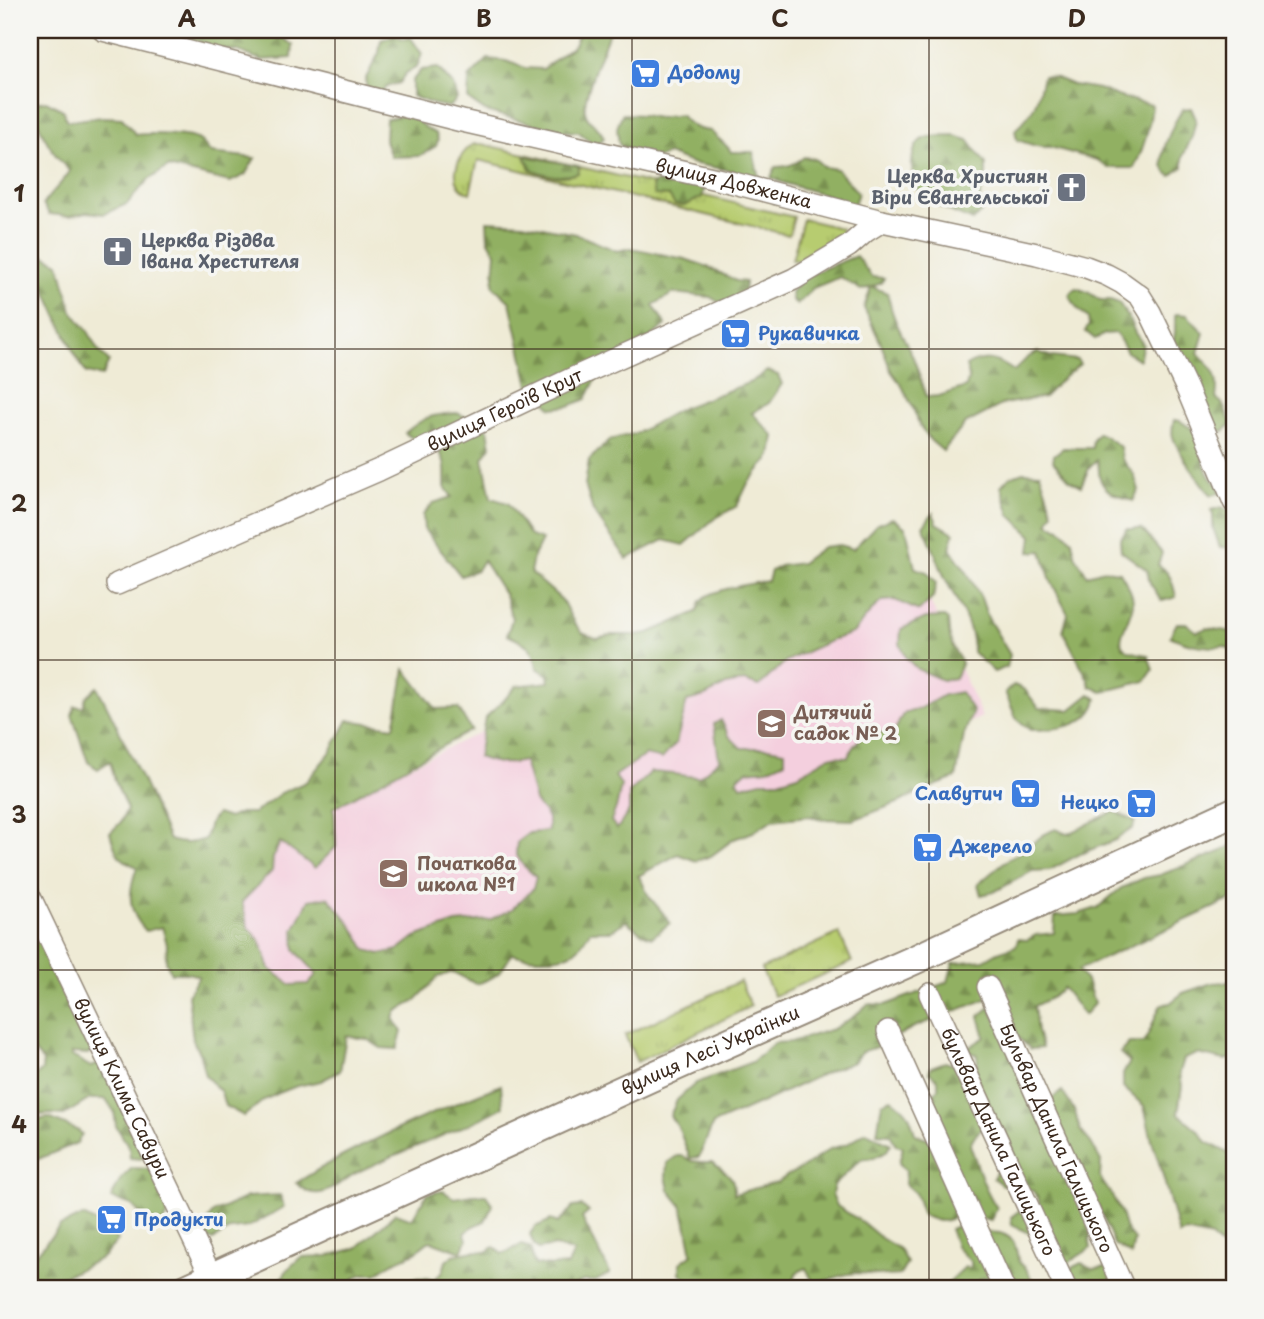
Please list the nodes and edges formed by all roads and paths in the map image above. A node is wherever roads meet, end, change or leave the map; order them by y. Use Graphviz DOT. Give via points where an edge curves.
graph roads {
  1 [pos="103,30"];
  2 [pos="882,221"];
  3 [pos="1234,502"];
  4 [pos="117,584"];
  5 [pos="1234,812"];
  6 [pos="30,897"];
  7 [pos="988,987"];
  8 [pos="930,994"];
  9 [pos="888,1031"];
  10 [pos="212,1278"];
  11 [pos="186,1289"];
  12 [pos="1004,1289"];
  13 [pos="1066,1289"];
  14 [pos="1124,1289"];
  1 -- 2 [label="street, вулиця Довженка"];
  2 -- 3 [label="street, вулиця Довженка" via="1086,267 1140,296 1161,331"];
  2 -- 4 [label="street, вулиця Героїв Крут" via="794,279"];
  5 -- 10 [label="main road, вулиця Лесі Українки"];
  6 -- 10 [label="street, вулиця Клима Савури"];
  7 -- 14 [label="street, Бульвар Данила Галицького"];
  8 -- 13 [label="street, бульвар Данила Галицького"];
  9 -- 12 [label="street"];
  10 -- 11 [label="main road, вулиця Лесі Українки"];
}
